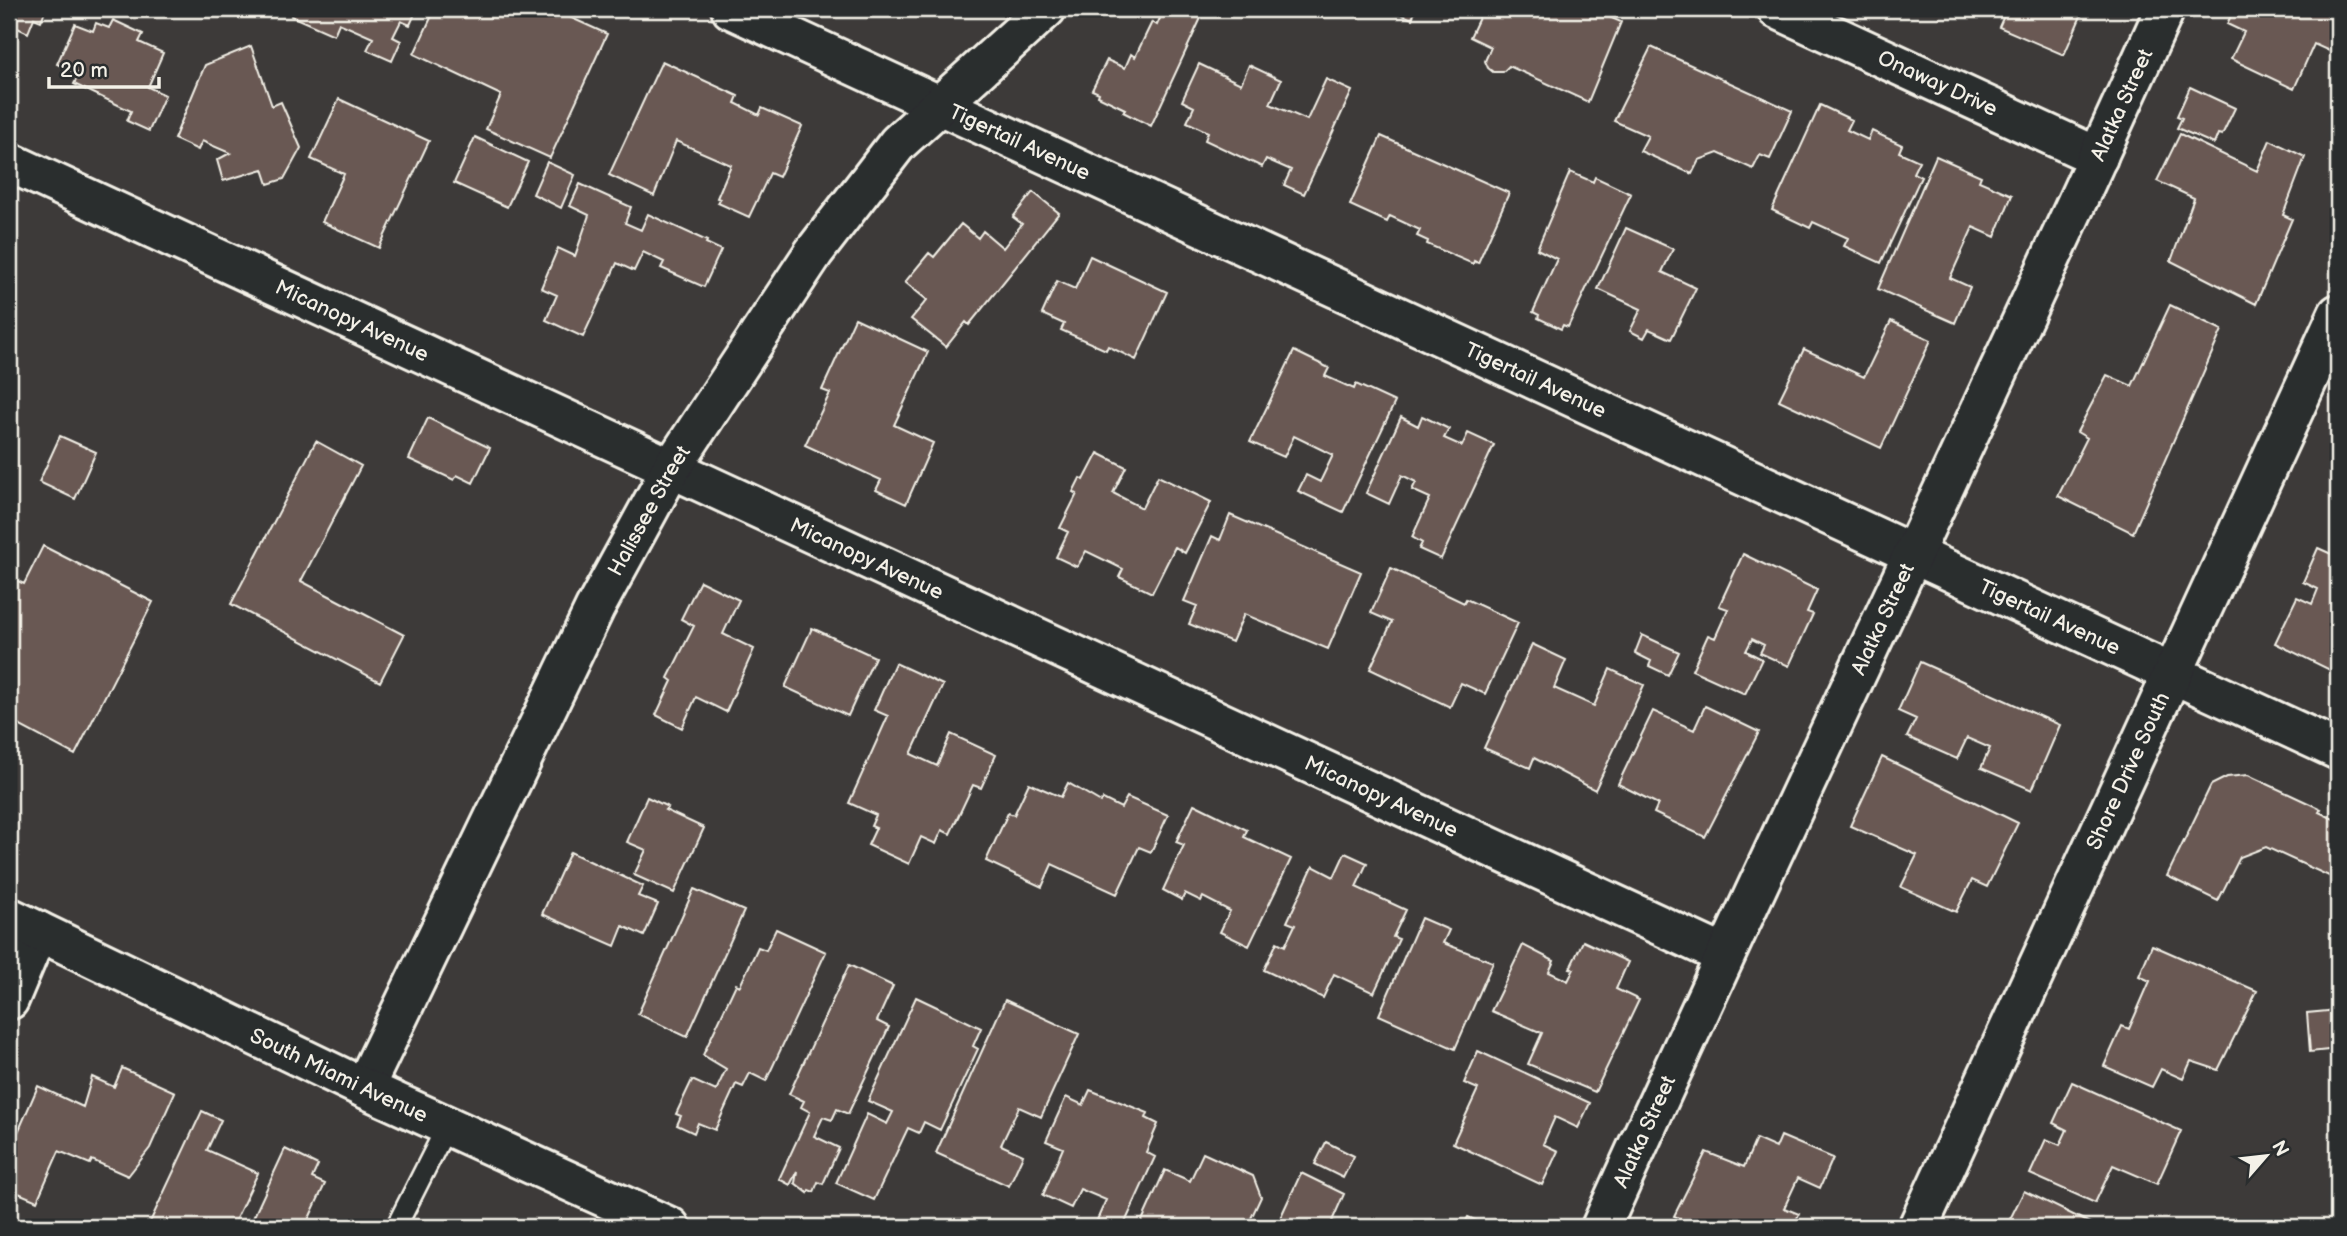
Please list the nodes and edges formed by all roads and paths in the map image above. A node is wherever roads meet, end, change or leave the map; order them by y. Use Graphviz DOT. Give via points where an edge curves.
graph roads {
  1 [pos="731,9"];
  2 [pos="1046,9"];
  3 [pos="1777,9"];
  4 [pos="2165,9"];
  5 [pos="938,105"];
  6 [pos="2098,157"];
  7 [pos="9,162"];
  8 [pos="2338,314"];
  9 [pos="672,467"];
  10 [pos="1915,552"];
  11 [pos="2175,672"];
  12 [pos="2338,750"];
  13 [pos="24,924"];
  14 [pos="1724,955"];
  15 [pos="9,1000"];
  16 [pos="364,1088"];
  17 [pos="447,1126"];
  18 [pos="396,1227"];
  19 [pos="670,1227"];
  20 [pos="1601,1227"];
  21 [pos="1917,1227"];
  1 -- 5 [label="street, Tigertail Avenue"];
  2 -- 5 [label="street, Halissee Street"];
  3 -- 6 [label="street, Onaway Drive"];
  4 -- 6 [label="street, Alatka Street"];
  5 -- 9 [label="street, Halissee Street" via="898,143 822,242"];
  5 -- 10 [label="street, Tigertail Avenue"];
  6 -- 10 [label="street, Alatka Street"];
  7 -- 9 [label="street, Micanopy Avenue"];
  8 -- 11 [label="street, Shore Drive South"];
  9 -- 14 [label="street, Micanopy Avenue"];
  9 -- 16 [label="street, Halissee Street" via="595,608"];
  10 -- 11 [label="street, Tigertail Avenue"];
  10 -- 14 [label="street, Alatka Street"];
  11 -- 12 [label="street, Tigertail Avenue"];
  11 -- 21 [label="street, Shore Drive South"];
  13 -- 15 [label="street"];
  13 -- 16 [label="street, South Miami Avenue"];
  14 -- 20 [label="street, Alatka Street"];
  16 -- 17 [label="street, South Miami Avenue"];
  17 -- 18 [label="lane"];
  17 -- 19 [label="street, South Miami Avenue"];
}
